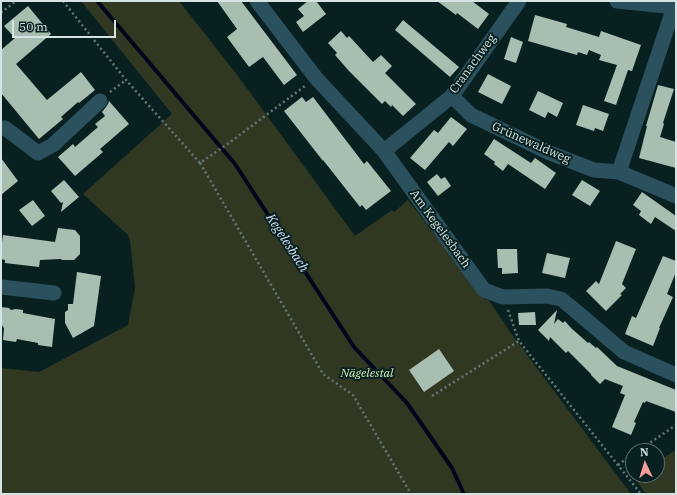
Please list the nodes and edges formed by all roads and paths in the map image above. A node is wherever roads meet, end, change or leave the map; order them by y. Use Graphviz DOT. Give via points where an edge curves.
graph roads {
  1 [pos="16,1"];
  2 [pos="63,1"];
  3 [pos="257,1"];
  4 [pos="519,1"];
  5 [pos="617,1"];
  6 [pos="673,7"];
  7 [pos="1,11"];
  8 [pos="316,78"];
  9 [pos="126,80"];
  10 [pos="452,96"];
  11 [pos="100,101"];
  12 [pos="2,130"];
  13 [pos="384,151"];
  14 [pos="200,163"];
  15 [pos="619,172"];
  16 [pos="676,196"];
  17 [pos="1,287"];
  18 [pos="54,293"];
  19 [pos="503,296"];
  20 [pos="519,341"];
  21 [pos="676,375"];
  22 [pos="432,396"];
  23 [pos="676,425"];
  24 [pos="650,443"];
  25 [pos="625,460"];
  26 [pos="618,465"];
  27 [pos="411,494"];
  28 [pos="640,494"];
  1 -- 7 [label="path"];
  2 -- 9 [label="path"];
  3 -- 8 [label="street, Am Kegelesbach"];
  4 -- 10 [label="street, Cranachweg"];
  5 -- 6 [label="street"];
  6 -- 15 [label="street"];
  8 -- 13 [label="street, Am Kegelesbach"];
  8 -- 14 [label="path"];
  9 -- 11 [label="path"];
  9 -- 14 [label="path"];
  10 -- 13 [label="street, Cranachweg"];
  10 -- 15 [label="street, Grünewaldweg" via="471,115 550,153 594,170"];
  11 -- 12 [label="street" via="53,145 38,153"];
  13 -- 19 [label="street, Am Kegelesbach" via="484,290"];
  14 -- 27 [label="path" via="323,374 352,395"];
  15 -- 16 [label="street, Grünewaldweg"];
  17 -- 18 [label="street"];
  19 -- 20 [label="path"];
  19 -- 21 [label="street, Am Kegelesbach" via="547,296 560,300 624,352"];
  20 -- 22 [label="path"];
  20 -- 26 [label="path"];
  23 -- 24 [label="path"];
  25 -- 26 [label="path"];
  26 -- 28 [label="path"];
}
